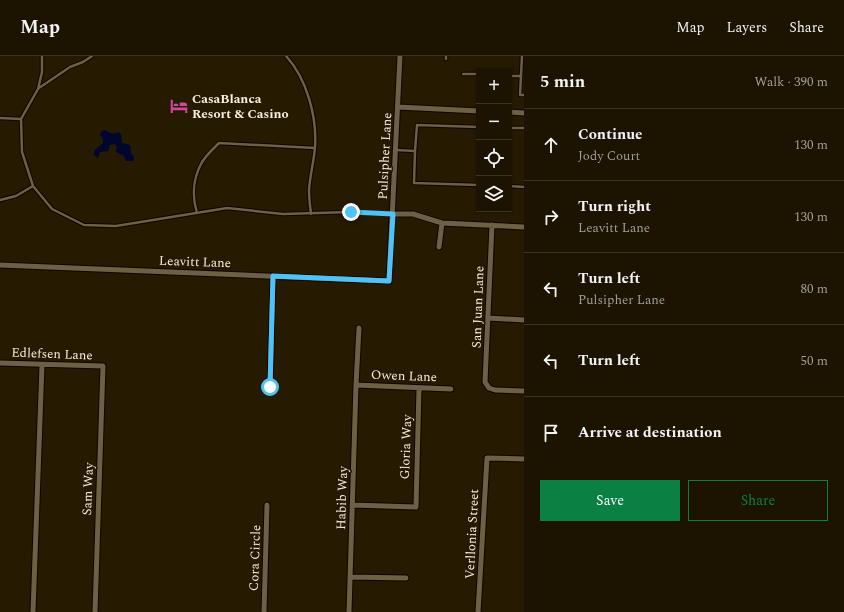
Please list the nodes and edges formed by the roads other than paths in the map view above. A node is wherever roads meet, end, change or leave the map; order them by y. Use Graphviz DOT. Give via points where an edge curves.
graph roads {
  1 [pos="42,56"];
  2 [pos="92,56"];
  3 [pos="286,56"];
  4 [pos="400,56"];
  5 [pos="522,56"];
  6 [pos="463,74"];
  7 [pos="476,74"];
  8 [pos="512,76"];
  9 [pos="521,76"];
  10 [pos="38,89"];
  11 [pos="524,95"];
  12 [pos="398,107"];
  13 [pos="476,111"];
  14 [pos="512,112"];
  15 [pos="524,113"];
  16 [pos="0,118"];
  17 [pos="21,119"];
  18 [pos="476,127"];
  19 [pos="512,128"];
  20 [pos="524,128"];
  21 [pos="315,148"];
  22 [pos="396,150"];
  23 [pos="415,151"];
  24 [pos="476,185"];
  25 [pos="33,186"];
  26 [pos="512,186"];
  27 [pos="524,187"];
  28 [pos="0,200"];
  29 [pos="197,213"];
  30 [pos="311,214"];
  31 [pos="393,214"];
  32 [pos="442,223"];
  33 [pos="492,225"];
  34 [pos="524,227"];
  35 [pos="439,247"];
  36 [pos="0,265"];
  37 [pos="273,276"];
  38 [pos="389,281"];
  39 [pos="488,318"];
  40 [pos="524,320"];
  41 [pos="359,328"];
  42 [pos="0,363"];
  43 [pos="42,364"];
  44 [pos="103,366"];
  45 [pos="356,385"];
  46 [pos="270,387"];
  47 [pos="419,388"];
  48 [pos="451,389"];
  49 [pos="524,391"];
  50 [pos="524,459"];
  51 [pos="268,505"];
  52 [pos="352,505"];
  53 [pos="350,577"];
  54 [pos="406,578"];
  55 [pos="33,612"];
  56 [pos="95,612"];
  57 [pos="264,612"];
  58 [pos="349,612"];
  59 [pos="478,612"];
  1 -- 10 [label="lane"];
  2 -- 10 [label="lane" via="70,67"];
  3 -- 21 [label="lane" via="310,98"];
  4 -- 12 [label="street, Pulsipher Lane"];
  5 -- 9 [label="lane"];
  6 -- 7 [label="lane"];
  8 -- 9 [label="lane"];
  9 -- 11 [label="lane" via="520,95"];
  10 -- 17 [label="lane"];
  12 -- 13 [label="street"];
  12 -- 22 [label="street, Pulsipher Lane"];
  14 -- 15 [label="street"];
  16 -- 17 [label="lane"];
  17 -- 25 [label="lane" via="22,152"];
  18 -- 23 [label="lane" via="416,125"];
  19 -- 20 [label="lane"];
  21 -- 29 [label="lane" via="219,143 201,164 195,179 193,193"];
  21 -- 30 [label="lane" via="309,190"];
  22 -- 23 [label="lane"];
  22 -- 31 [label="street, Pulsipher Lane"];
  23 -- 24 [label="lane" via="414,183"];
  25 -- 28 [label="lane" via="16,196"];
  25 -- 29 [label="lane" via="52,209 84,225 116,226"];
  26 -- 27 [label="lane"];
  29 -- 30 [label="lane" via="227,208"];
  30 -- 31 [label="lane"];
  31 -- 32 [label="street" via="413,214"];
  31 -- 38 [label="street, Pulsipher Lane"];
  32 -- 33 [label="street"];
  32 -- 35 [label="street"];
  33 -- 34 [label="street"];
  33 -- 39 [label="street, San Juan Lane"];
  36 -- 37 [label="street, Leavitt Lane"];
  37 -- 38 [label="street, Leavitt Lane"];
  37 -- 46 [label="street"];
  39 -- 40 [label="street"];
  39 -- 49 [label="street, San Juan Lane" via="485,382 489,388 496,390"];
  41 -- 45 [label="street, Habib Way"];
  42 -- 43 [label="street, Edlefsen Lane"];
  43 -- 44 [label="street, Edlefsen Lane"];
  43 -- 55 [label="street"];
  44 -- 56 [label="street, Sam Way"];
  45 -- 47 [label="street, Owen Lane"];
  45 -- 52 [label="street, Habib Way"];
  47 -- 48 [label="street, Owen Lane"];
  47 -- 52 [label="street, Gloria Way" via="416,507"];
  50 -- 59 [label="street, Verllonia Street" via="487,458"];
  51 -- 57 [label="street, Cora Circle"];
  52 -- 53 [label="street, Habib Way"];
  53 -- 54 [label="street"];
  53 -- 58 [label="street, Habib Way"];
}
